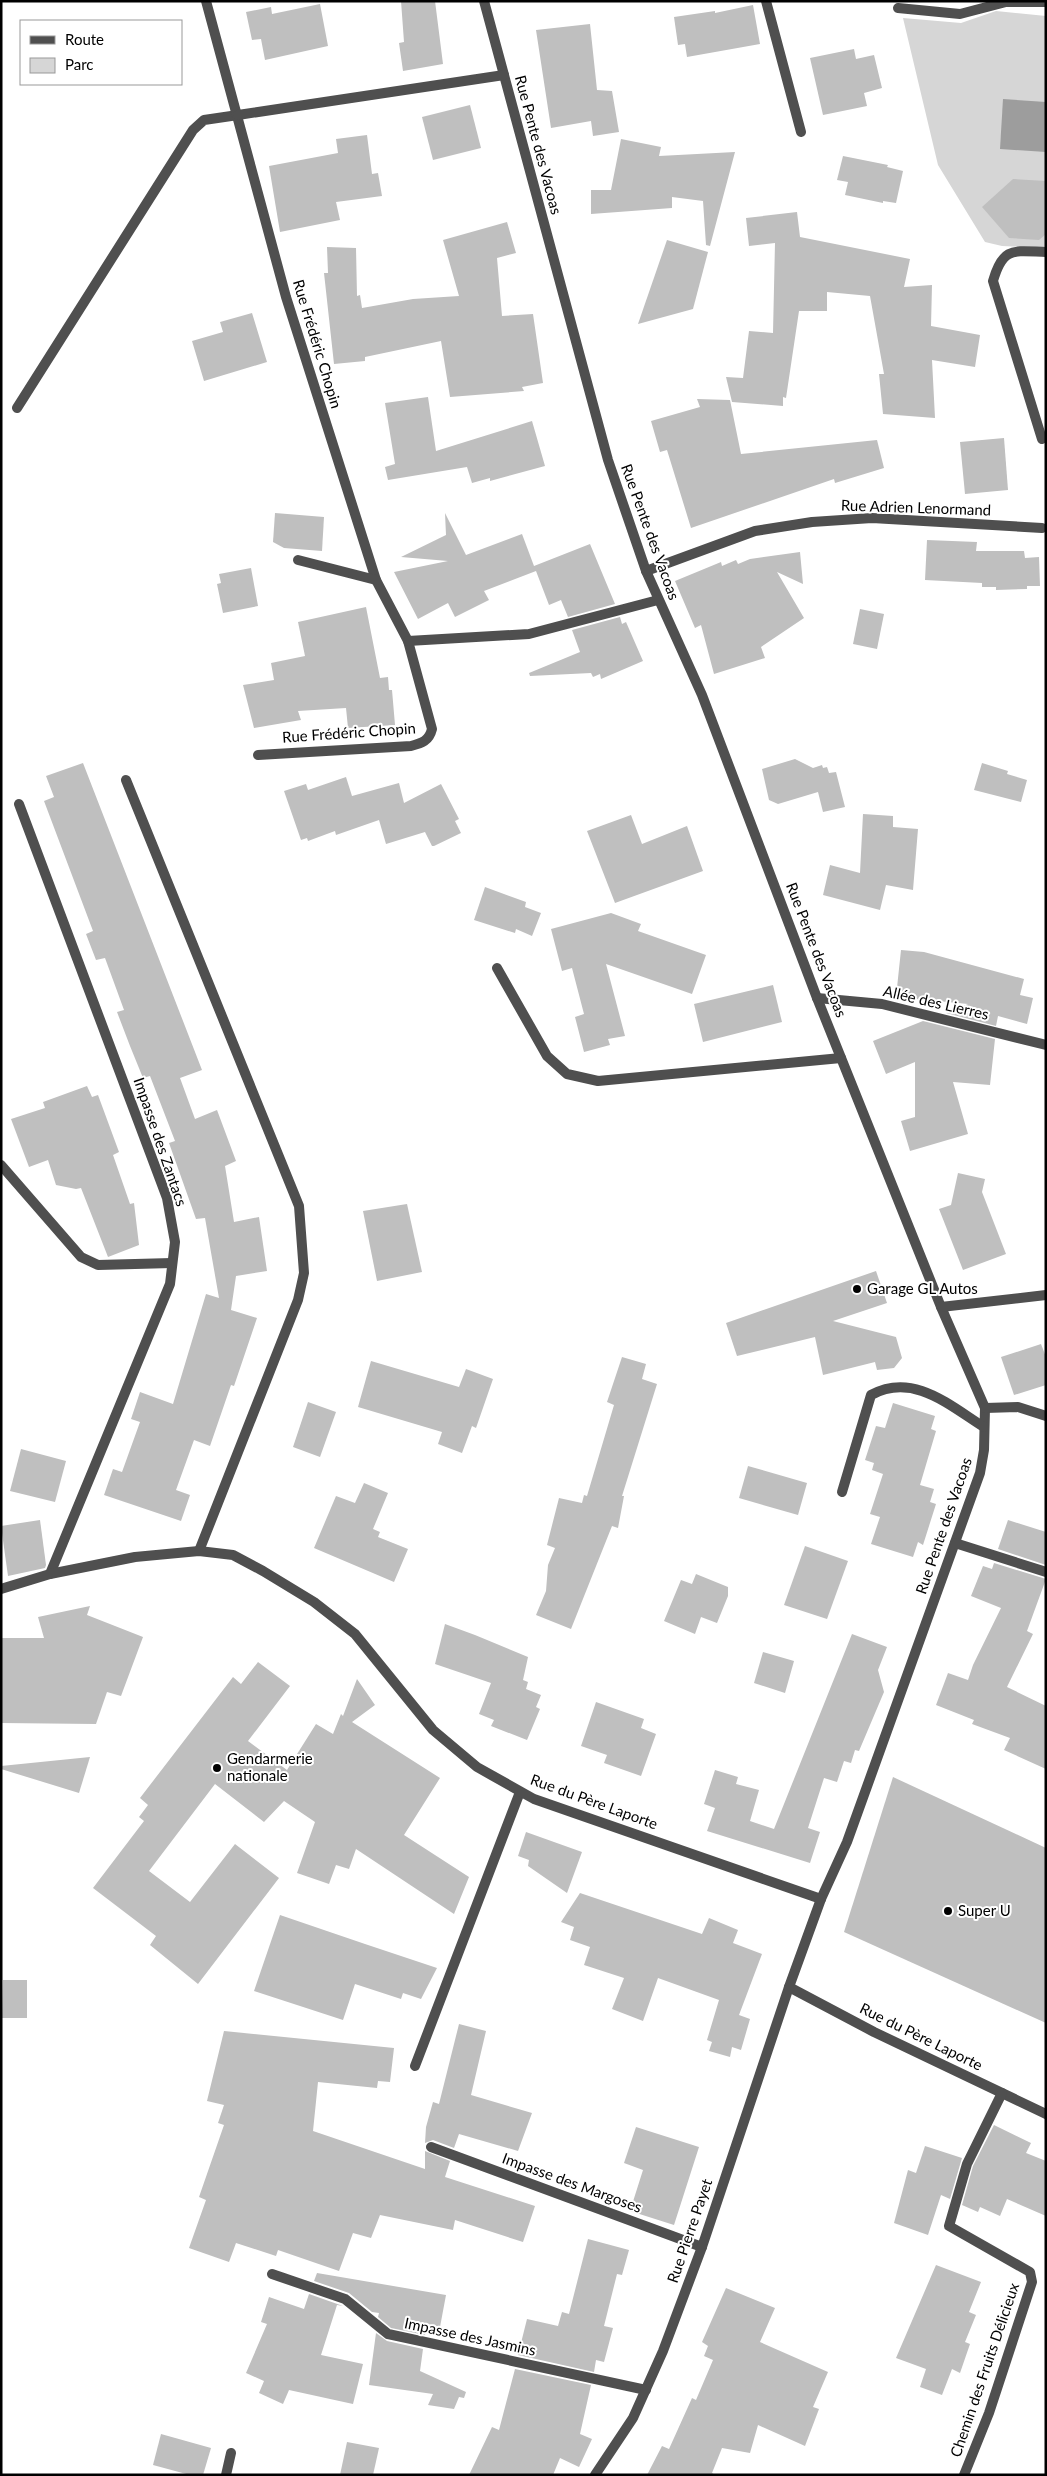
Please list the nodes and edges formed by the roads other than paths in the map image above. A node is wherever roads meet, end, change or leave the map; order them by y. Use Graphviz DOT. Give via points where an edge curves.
graph roads {
  1 [pos="206,1"];
  2 [pos="484,1"];
  3 [pos="766,1"];
  4 [pos="1046,2"];
  5 [pos="898,8"];
  6 [pos="504,75"];
  7 [pos="238,115"];
  8 [pos="801,132"];
  9 [pos="1046,252"];
  10 [pos="17,408"];
  11 [pos="1042,439"];
  12 [pos="1042,528"];
  13 [pos="298,560"];
  14 [pos="646,571"];
  15 [pos="376,580"];
  16 [pos="658,600"];
  17 [pos="408,641"];
  18 [pos="258,754"];
  19 [pos="126,780"];
  20 [pos="19,804"];
  21 [pos="497,968"];
  22 [pos="817,998"];
  23 [pos="1046,1045"];
  24 [pos="841,1058"];
  25 [pos="1,1165"];
  26 [pos="172,1263"];
  27 [pos="1046,1296"];
  28 [pos="940,1307"];
  29 [pos="985,1408"];
  30 [pos="1046,1416"];
  31 [pos="984,1426"];
  32 [pos="842,1492"];
  33 [pos="955,1543"];
  34 [pos="199,1551"];
  35 [pos="1046,1572"];
  36 [pos="50,1574"];
  37 [pos="1,1589"];
  38 [pos="520,1792"];
  39 [pos="821,1898"];
  40 [pos="789,1987"];
  41 [pos="415,2066"];
  42 [pos="1002,2093"];
  43 [pos="1046,2114"];
  44 [pos="431,2147"];
  45 [pos="702,2247"];
  46 [pos="272,2274"];
  47 [pos="646,2390"];
  48 [pos="232,2453"];
  49 [pos="226,2475"];
  50 [pos="595,2475"];
  51 [pos="964,2475"];
  1 -- 7 [label="street, Rue Frédéric Chopin"];
  2 -- 6 [label="street, Rue Pente des Vacoas"];
  3 -- 8 [label="street"];
  4 -- 5 [label="street" via="1006,2 960,14"];
  6 -- 7 [label="street"];
  6 -- 14 [label="street, Rue Pente des Vacoas" via="608,460"];
  7 -- 10 [label="street" via="204,120 193,130"];
  7 -- 15 [label="street, Rue Frédéric Chopin" via="286,297"];
  9 -- 11 [label="street" via="1013,250 1002,257 993,281"];
  12 -- 14 [label="street, Rue Adrien Lenormand" via="872,518 812,522 756,531"];
  13 -- 15 [label="street"];
  14 -- 16 [label="street, Rue Pente des Vacoas"];
  15 -- 17 [label="street, Rue Frédéric Chopin"];
  16 -- 17 [label="street" via="529,634"];
  16 -- 22 [label="street, Rue Pente des Vacoas" via="702,695"];
  17 -- 18 [label="street, Rue Frédéric Chopin" via="432,729 422,744"];
  19 -- 34 [label="street" via="299,1206 303,1242 304,1273 298,1300"];
  20 -- 26 [label="street, Impasse des Zantacs" via="167,1198 175,1242"];
  21 -- 24 [label="street" via="547,1056 567,1074 598,1081"];
  22 -- 23 [label="street, Allée des Lierres" via="882,1004"];
  22 -- 24 [label="street, Rue Pente des Vacoas"];
  24 -- 28 [label="street, Rue Pente des Vacoas"];
  25 -- 26 [label="street" via="89,1262 98,1266"];
  26 -- 36 [label="street, Impasse des Zantacs" via="170,1284"];
  27 -- 28 [label="street"];
  28 -- 29 [label="street, Rue Pente des Vacoas"];
  29 -- 30 [label="street" via="1018,1407"];
  29 -- 31 [label="street, Rue Pente des Vacoas"];
  31 -- 32 [label="street" via="920,1389 901,1386 871,1394"];
  31 -- 33 [label="street, Rue Pente des Vacoas" via="980,1473"];
  33 -- 35 [label="street"];
  33 -- 39 [label="street, Rue Pente des Vacoas" via="847,1842"];
  34 -- 36 [label="street, Rue du Père Laporte" via="135,1557"];
  34 -- 38 [label="street, Rue du Père Laporte" via="233,1555 314,1602 355,1634 433,1730 477,1767"];
  36 -- 37 [label="street, Rue du Père Laporte"];
  38 -- 39 [label="street, Rue du Père Laporte"];
  38 -- 41 [label="street"];
  39 -- 40 [label="street"];
  40 -- 42 [label="street, Rue du Père Laporte"];
  40 -- 45 [label="street, Rue Pierre Payet"];
  42 -- 43 [label="street, Rue du Père Laporte"];
  42 -- 51 [label="street, Chemin des Fruits Délicieux" via="967,2164 949,2226 1030,2272 1032,2282 989,2413"];
  44 -- 45 [label="street, Impasse des Margoses"];
  45 -- 47 [label="street, Rue Pierre Payet"];
  46 -- 47 [label="street, Impasse des Jasmins" via="345,2299 388,2334"];
  47 -- 50 [label="street, Rue Pierre Payet" via="633,2418"];
  48 -- 49 [label="street"];
}
